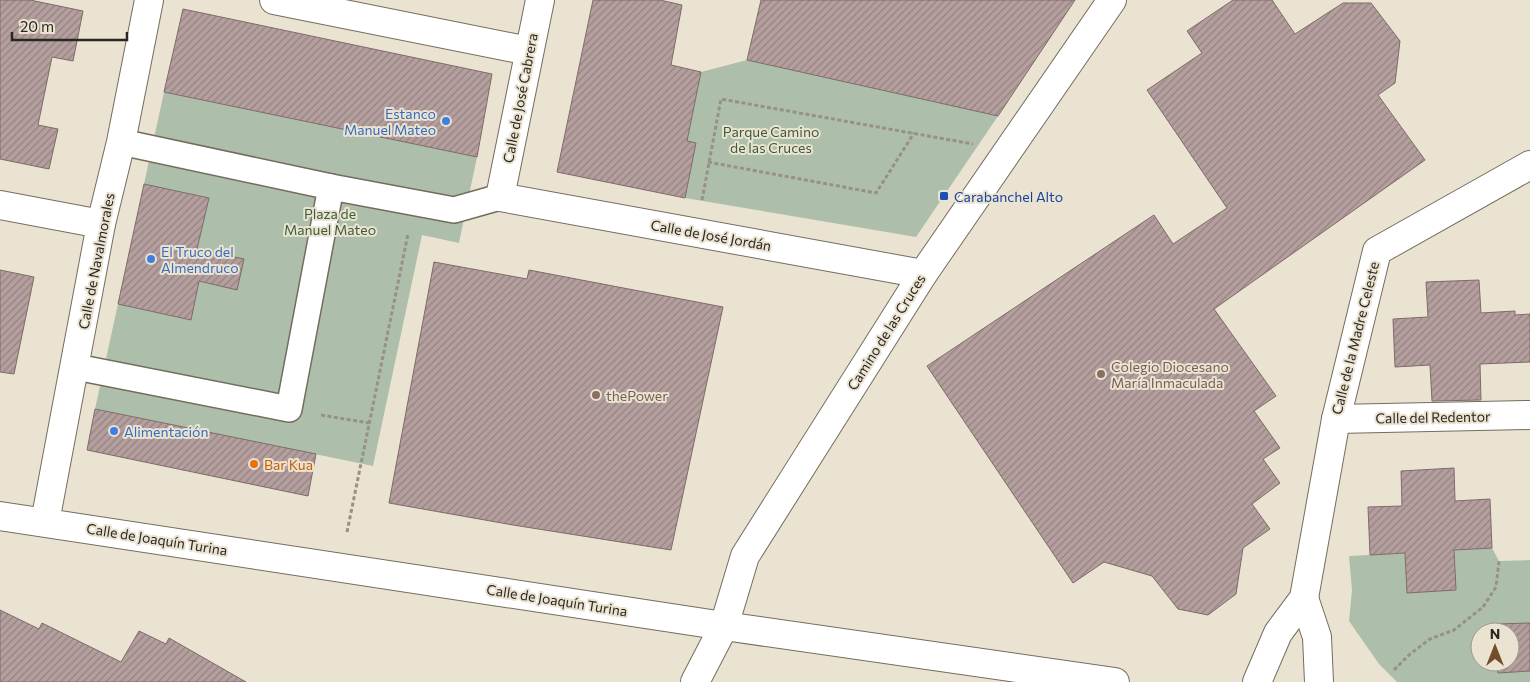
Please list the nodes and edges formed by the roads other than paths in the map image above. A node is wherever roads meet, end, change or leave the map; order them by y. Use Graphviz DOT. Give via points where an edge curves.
graph roads {
  1 [pos="150,0"];
  2 [pos="274,0"];
  3 [pos="540,0"];
  4 [pos="1112,0"];
  5 [pos="529,51"];
  6 [pos="121,142"];
  7 [pos="1530,165"];
  8 [pos="331,187"];
  9 [pos="500,197"];
  10 [pos="0,205"];
  11 [pos="101,224"];
  12 [pos="923,274"];
  13 [pos="76,367"];
  14 [pos="1530,415"];
  15 [pos="1336,419"];
  16 [pos="0,516"];
  17 [pos="45,522"];
  18 [pos="1304,598"];
  19 [pos="724,626"];
  20 [pos="694,682"];
  21 [pos="1115,682"];
  22 [pos="1257,682"];
  23 [pos="1319,682"];
  1 -- 6 [label="street, Calle de Navalmorales"];
  2 -- 5 [label="street"];
  3 -- 5 [label="street, Calle de José Cabrera"];
  4 -- 12 [label="street, Camino de las Cruces"];
  5 -- 9 [label="street, Calle de José Cabrera"];
  6 -- 8 [label="street"];
  6 -- 11 [label="street, Calle de Navalmorales"];
  7 -- 15 [label="street, Calle de la Madre Celeste" via="1376,251"];
  8 -- 9 [label="street" via="454,210"];
  8 -- 13 [label="street" via="289,409"];
  9 -- 12 [label="street, Calle de José Jordán"];
  10 -- 11 [label="street"];
  11 -- 13 [label="street, Calle de Navalmorales"];
  12 -- 19 [label="street, Camino de las Cruces" via="746,556"];
  13 -- 17 [label="street, Calle de Navalmorales"];
  14 -- 15 [label="street, Calle del Redentor"];
  15 -- 18 [label="street, Calle de la Madre Celeste"];
  16 -- 17 [label="street, Calle de Joaquín Turina"];
  17 -- 19 [label="street, Calle de Joaquín Turina"];
  18 -- 22 [label="street, Calle de la Madre Celeste" via="1278,633"];
  18 -- 23 [label="street, Calle de la Madre Celeste" via="1317,636"];
  19 -- 20 [label="street, Camino de las Cruces"];
  19 -- 21 [label="street, Calle de Joaquín Turina"];
}
